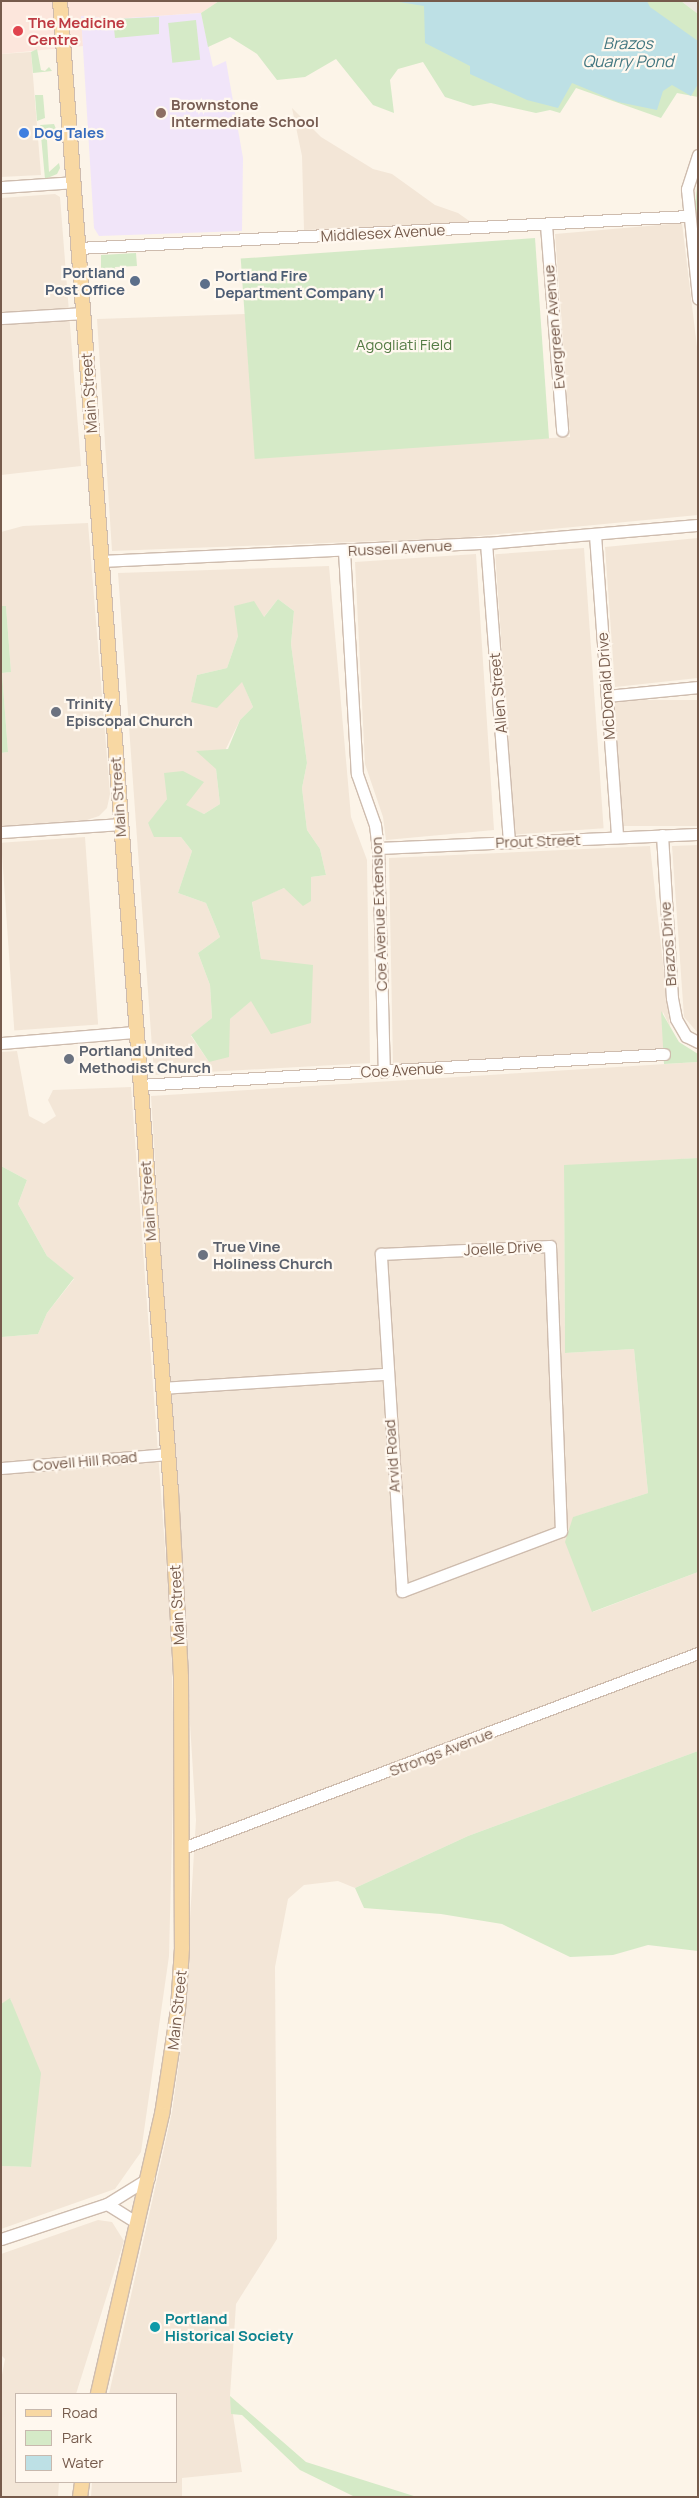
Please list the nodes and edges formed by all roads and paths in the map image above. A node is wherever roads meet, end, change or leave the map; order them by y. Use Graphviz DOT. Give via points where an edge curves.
graph roads {
  1 [pos="60,1"];
  2 [pos="698,155"];
  3 [pos="74,182"];
  4 [pos="1,187"];
  5 [pos="688,216"];
  6 [pos="546,225"];
  7 [pos="78,248"];
  8 [pos="698,298"];
  9 [pos="83,313"];
  10 [pos="1,318"];
  11 [pos="562,430"];
  12 [pos="698,525"];
  13 [pos="595,535"];
  14 [pos="486,543"];
  15 [pos="344,551"];
  16 [pos="101,561"];
  17 [pos="698,687"];
  18 [pos="607,696"];
  19 [pos="120,824"];
  20 [pos="1,832"];
  21 [pos="698,834"];
  22 [pos="662,835"];
  23 [pos="617,837"];
  24 [pos="509,842"];
  25 [pos="378,848"];
  26 [pos="135,1032"];
  27 [pos="1,1042"];
  28 [pos="698,1042"];
  29 [pos="664,1054"];
  30 [pos="384,1072"];
  31 [pos="139,1085"];
  32 [pos="386,1374"];
  33 [pos="162,1388"];
  34 [pos="168,1454"];
  35 [pos="1,1468"];
  36 [pos="561,1531"];
  37 [pos="698,1653"];
  38 [pos="183,1848"];
  39 [pos="149,2178"];
  40 [pos="107,2204"];
  41 [pos="138,2224"];
  42 [pos="1,2239"];
  43 [pos="98,2393"];
  44 [pos="82,2483"];
  45 [pos="80,2497"];
  1 -- 3 [label="main road, Main Street"];
  2 -- 5 [label="street" via="687,189"];
  3 -- 4 [label="street"];
  3 -- 7 [label="main road, Main Street"];
  5 -- 6 [label="street, Middlesex Avenue"];
  5 -- 8 [label="street"];
  6 -- 7 [label="street, Middlesex Avenue"];
  6 -- 11 [label="street, Evergreen Avenue"];
  7 -- 9 [label="main road, Main Street"];
  9 -- 10 [label="street"];
  9 -- 16 [label="main road, Main Street"];
  12 -- 13 [label="street, Russell Avenue"];
  13 -- 14 [label="street, Russell Avenue"];
  13 -- 18 [label="street, McDonald Drive"];
  14 -- 15 [label="street, Russell Avenue"];
  14 -- 24 [label="street, Allen Street"];
  15 -- 16 [label="street, Russell Avenue"];
  15 -- 25 [label="street, Coe Avenue Extension" via="357,774 375,825"];
  16 -- 19 [label="main road, Main Street"];
  17 -- 18 [label="street"];
  18 -- 23 [label="street, McDonald Drive"];
  19 -- 20 [label="street"];
  19 -- 26 [label="main road, Main Street"];
  21 -- 22 [label="street, Prout Street"];
  22 -- 23 [label="street, Prout Street"];
  22 -- 28 [label="street, Brazos Drive" via="672,998 676,1019 686,1036"];
  23 -- 24 [label="street, Prout Street"];
  24 -- 25 [label="street, Prout Street"];
  25 -- 30 [label="street, Coe Avenue Extension"];
  26 -- 27 [label="street"];
  26 -- 31 [label="main road, Main Street"];
  29 -- 30 [label="street, Coe Avenue"];
  30 -- 31 [label="street, Coe Avenue"];
  31 -- 33 [label="main road, Main Street"];
  32 -- 33 [label="street"];
  32 -- 36 [label="street, Arvid Road" via="402,1591"];
  32 -- 36 [label="street, Joelle Drive" via="381,1254 550,1246"];
  33 -- 34 [label="main road, Main Street"];
  34 -- 35 [label="street, Covell Hill Road"];
  34 -- 38 [label="main road, Main Street" via="181,1677"];
  37 -- 38 [label="street, Strongs Avenue"];
  38 -- 39 [label="main road, Main Street" via="178,2010"];
  39 -- 40 [label="street"];
  39 -- 41 [label="main road, Main Street"];
  40 -- 41 [label="street"];
  40 -- 42 [label="street"];
  41 -- 43 [label="main road, Main Street"];
  44 -- 45 [label="main road"];
}
